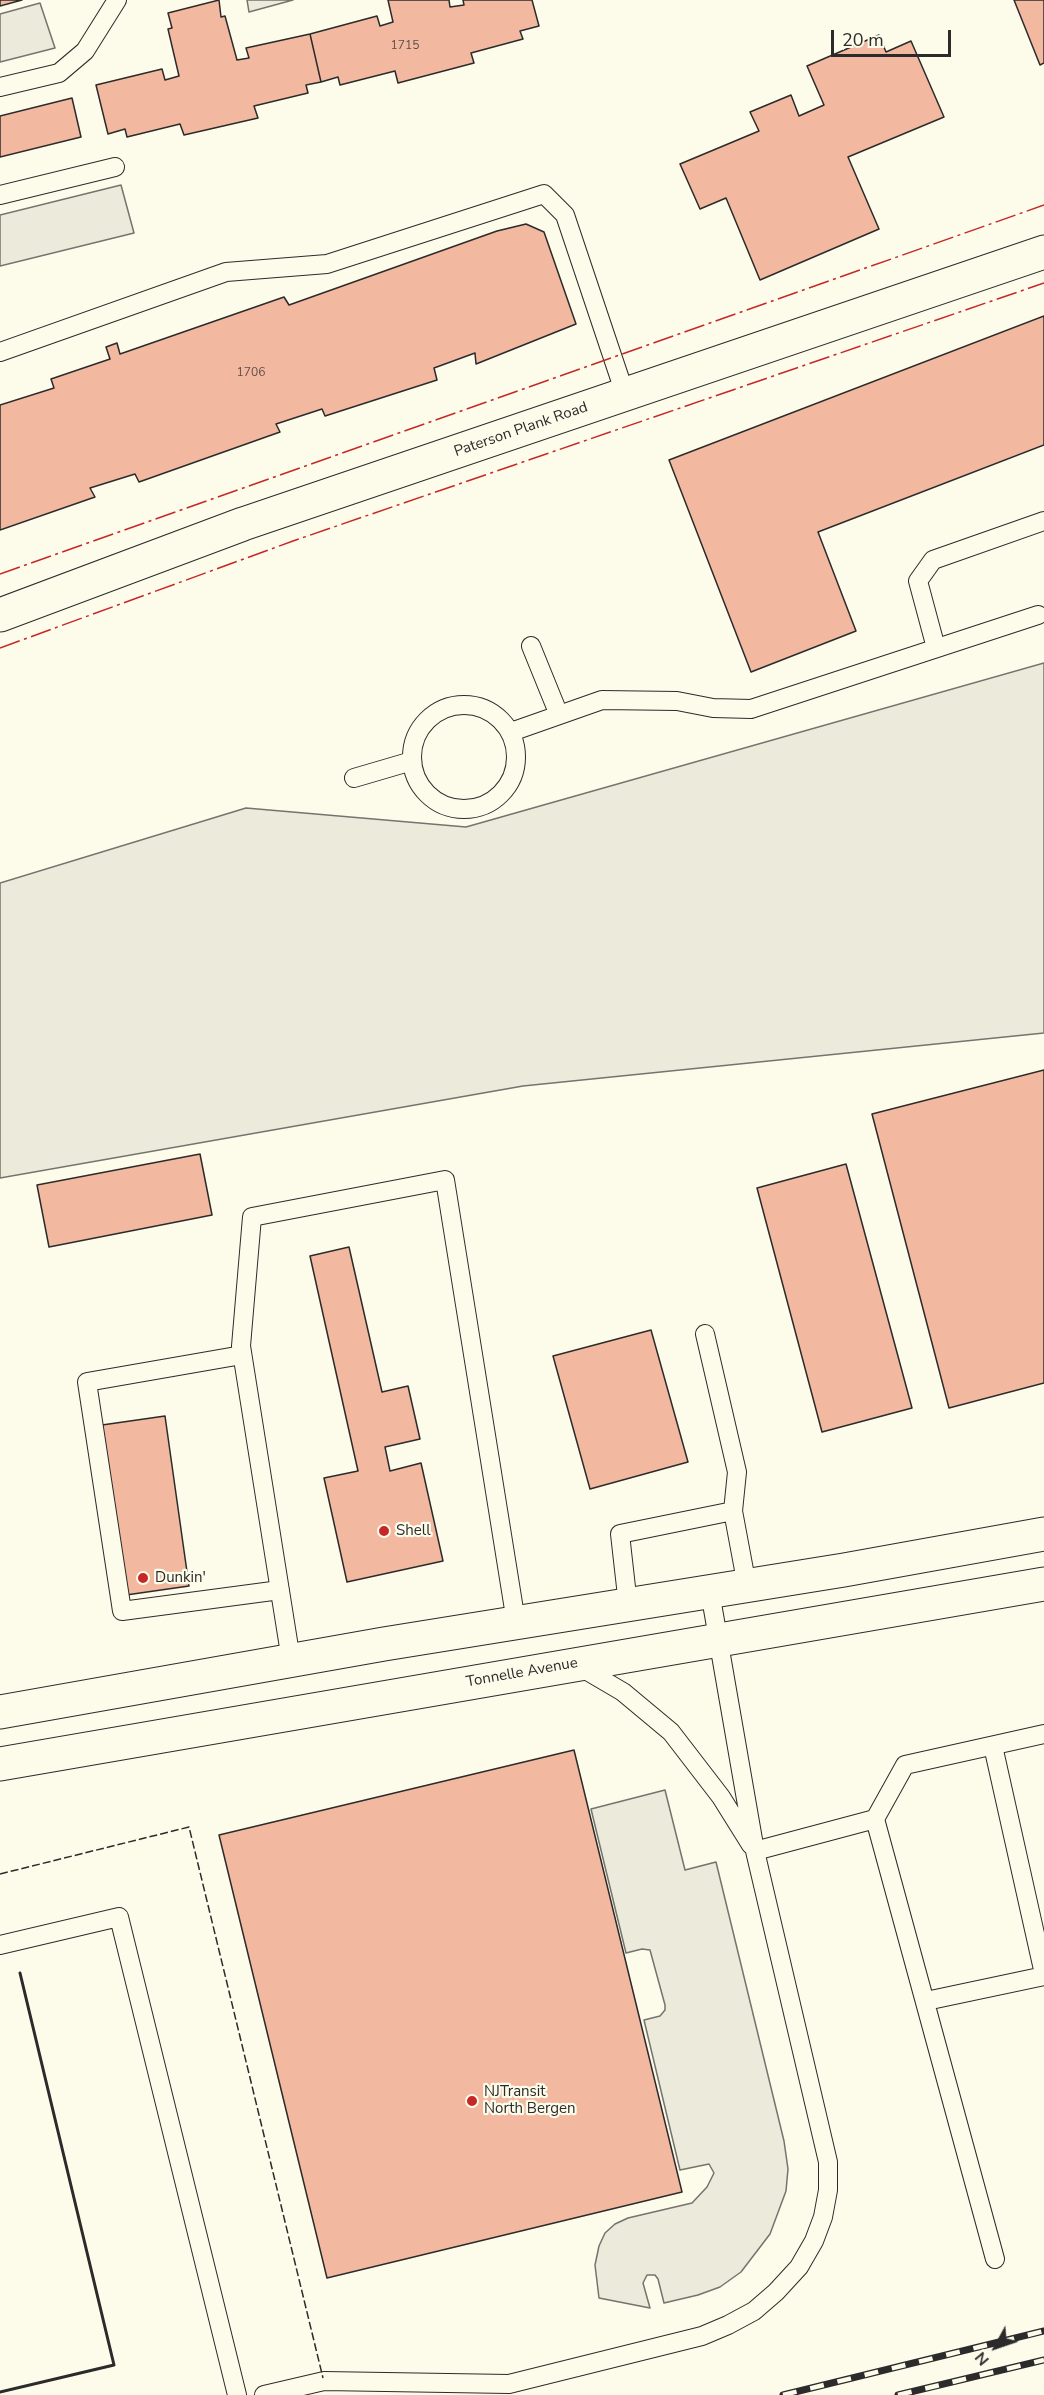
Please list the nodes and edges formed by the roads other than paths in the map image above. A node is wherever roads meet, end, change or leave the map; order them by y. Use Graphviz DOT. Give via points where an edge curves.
graph roads {
  1 [pos="117,0"];
  2 [pos="0,87"];
  3 [pos="115,167"];
  4 [pos="0,195"];
  5 [pos="1044,252"];
  6 [pos="0,352"];
  7 [pos="624,394"];
  8 [pos="1044,521"];
  9 [pos="0,615"];
  10 [pos="1042,615"];
  11 [pos="531,646"];
  12 [pos="936,648"];
  13 [pos="559,715"];
  14 [pos="511,732"];
  15 [pos="412,761"];
  16 [pos="354,778"];
  17 [pos="705,1334"];
  18 [pos="242,1355"];
  19 [pos="732,1511"];
  20 [pos="1044,1534"];
  21 [pos="1044,1584"];
  22 [pos="747,1586"];
  23 [pos="280,1590"];
  24 [pos="710,1592"];
  25 [pos="628,1605"];
  26 [pos="516,1622"];
  27 [pos="719,1641"];
  28 [pos="291,1660"];
  29 [pos="575,1664"];
  30 [pos="0,1712"];
  31 [pos="1044,1734"];
  32 [pos="993,1746"];
  33 [pos="0,1764"];
  34 [pos="875,1819"];
  35 [pos="755,1851"];
  36 [pos="0,1945"];
  37 [pos="1044,1975"];
  38 [pos="926,2001"];
  39 [pos="995,2259"];
  40 [pos="237,2395"];
  41 [pos="264,2395"];
  1 -- 2 [label="lane" via="85,51 59,73"];
  3 -- 4 [label="lane"];
  5 -- 7 [label="main road, Paterson Plank Road"];
  6 -- 7 [label="lane" via="226,272 327,264 544,194 565,215"];
  7 -- 9 [label="main road, Paterson Plank Road" via="243,524"];
  8 -- 12 [label="lane" via="933,560 918,581"];
  10 -- 12 [label="lane"];
  11 -- 13 [label="lane"];
  12 -- 13 [label="lane" via="751,709 713,708 676,701 602,700"];
  13 -- 14 [label="lane"];
  14 -- 15 [label="lane" via="485,708 450,706 433,714 421,727"];
  14 -- 15 [label="lane" via="516,765 511,781 488,804 455,808 439,803 417,778"];
  15 -- 16 [label="lane"];
  17 -- 19 [label="lane" via="737,1472"];
  18 -- 23 [label="lane"];
  18 -- 23 [label="lane" via="87,1382 122,1611"];
  18 -- 26 [label="lane" via="252,1217 445,1180"];
  19 -- 22 [label="lane"];
  19 -- 25 [label="lane" via="620,1534"];
  20 -- 22 [label="main road"];
  21 -- 27 [label="main road, Tonnelle Avenue"];
  22 -- 24 [label="main road"];
  23 -- 28 [label="lane"];
  24 -- 25 [label="main road"];
  24 -- 27 [label="lane"];
  25 -- 26 [label="main road"];
  26 -- 28 [label="main road"];
  27 -- 29 [label="main road, Tonnelle Avenue"];
  27 -- 35 [label="lane"];
  28 -- 30 [label="main road"];
  29 -- 33 [label="main road, Tonnelle Avenue"];
  29 -- 35 [label="lane" via="623,1692 671,1732 715,1789"];
  31 -- 32 [label="lane"];
  32 -- 34 [label="lane" via="905,1765"];
  32 -- 37 [label="lane"];
  34 -- 35 [label="lane"];
  34 -- 38 [label="lane"];
  35 -- 41 [label="lane" via="828,2162 823,2217 799,2267 754,2311 702,2336 509,2384 324,2380"];
  36 -- 40 [label="lane" via="119,1917"];
  37 -- 38 [label="lane"];
  38 -- 39 [label="lane"];
}
